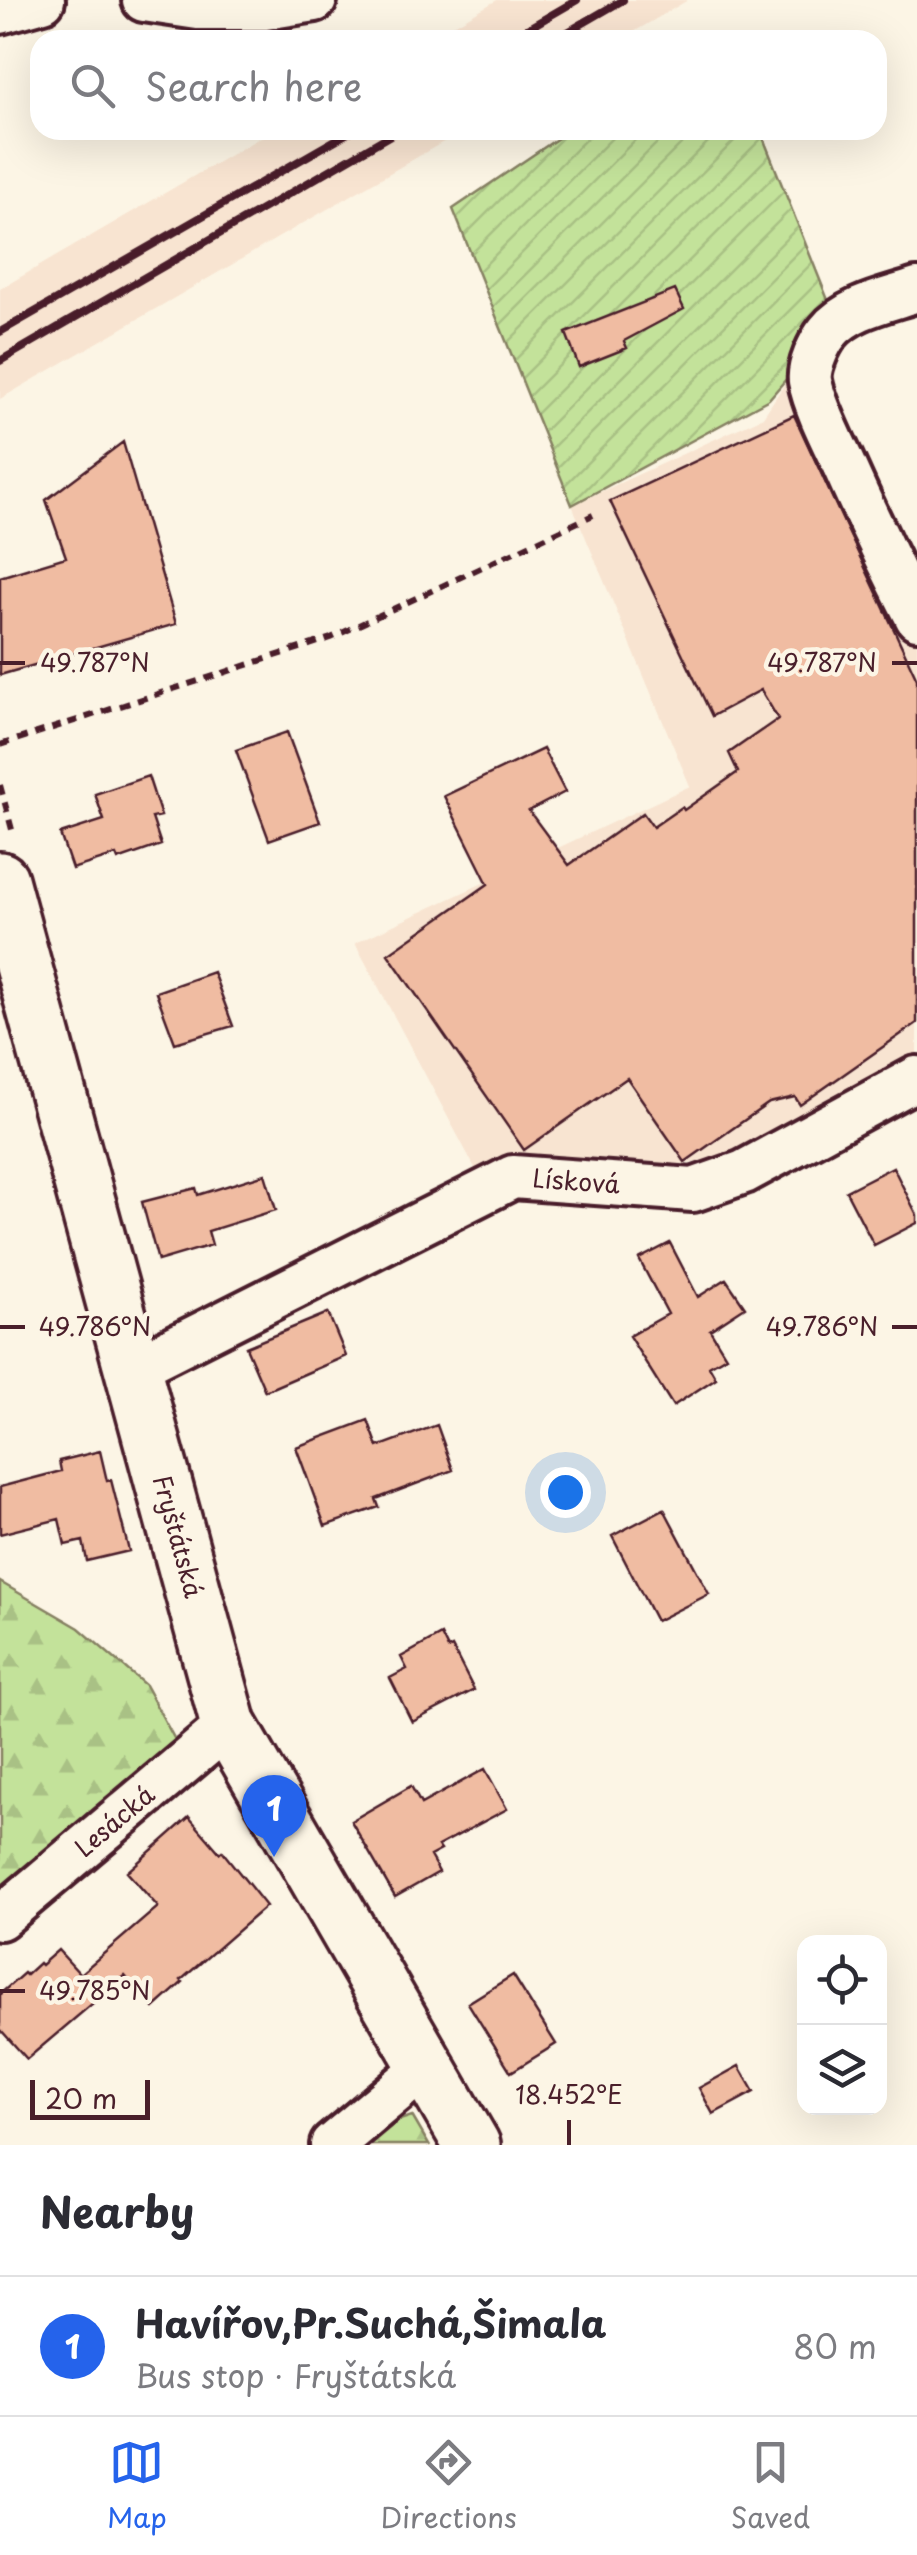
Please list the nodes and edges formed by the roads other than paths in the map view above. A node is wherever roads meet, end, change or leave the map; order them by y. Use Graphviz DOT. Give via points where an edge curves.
graph roads {
  1 [pos="43,0"];
  2 [pos="144,0"];
  3 [pos="316,0"];
  4 [pos="0,12"];
  5 [pos="917,290"];
  6 [pos="917,618"];
  7 [pos="0,880"];
  8 [pos="917,1078"];
  9 [pos="132,1369"];
  10 [pos="229,1725"];
  11 [pos="0,1918"];
  12 [pos="425,2067"];
  13 [pos="332,2145"];
  14 [pos="472,2145"];
  1 -- 4 [label="street"];
  2 -- 3 [label="street" via="265,8"];
  5 -- 6 [label="street" via="839,321 815,357 810,379"];
  7 -- 9 [label="street, Fryštátská"];
  8 -- 9 [label="street, Lísková" via="744,1172 692,1190 513,1177"];
  9 -- 10 [label="street, Fryštátská"];
  10 -- 11 [label="street, Lesácká"];
  10 -- 12 [label="street, Fryštátská"];
  12 -- 13 [label="street"];
  12 -- 14 [label="street, Fryštátská"];
}
